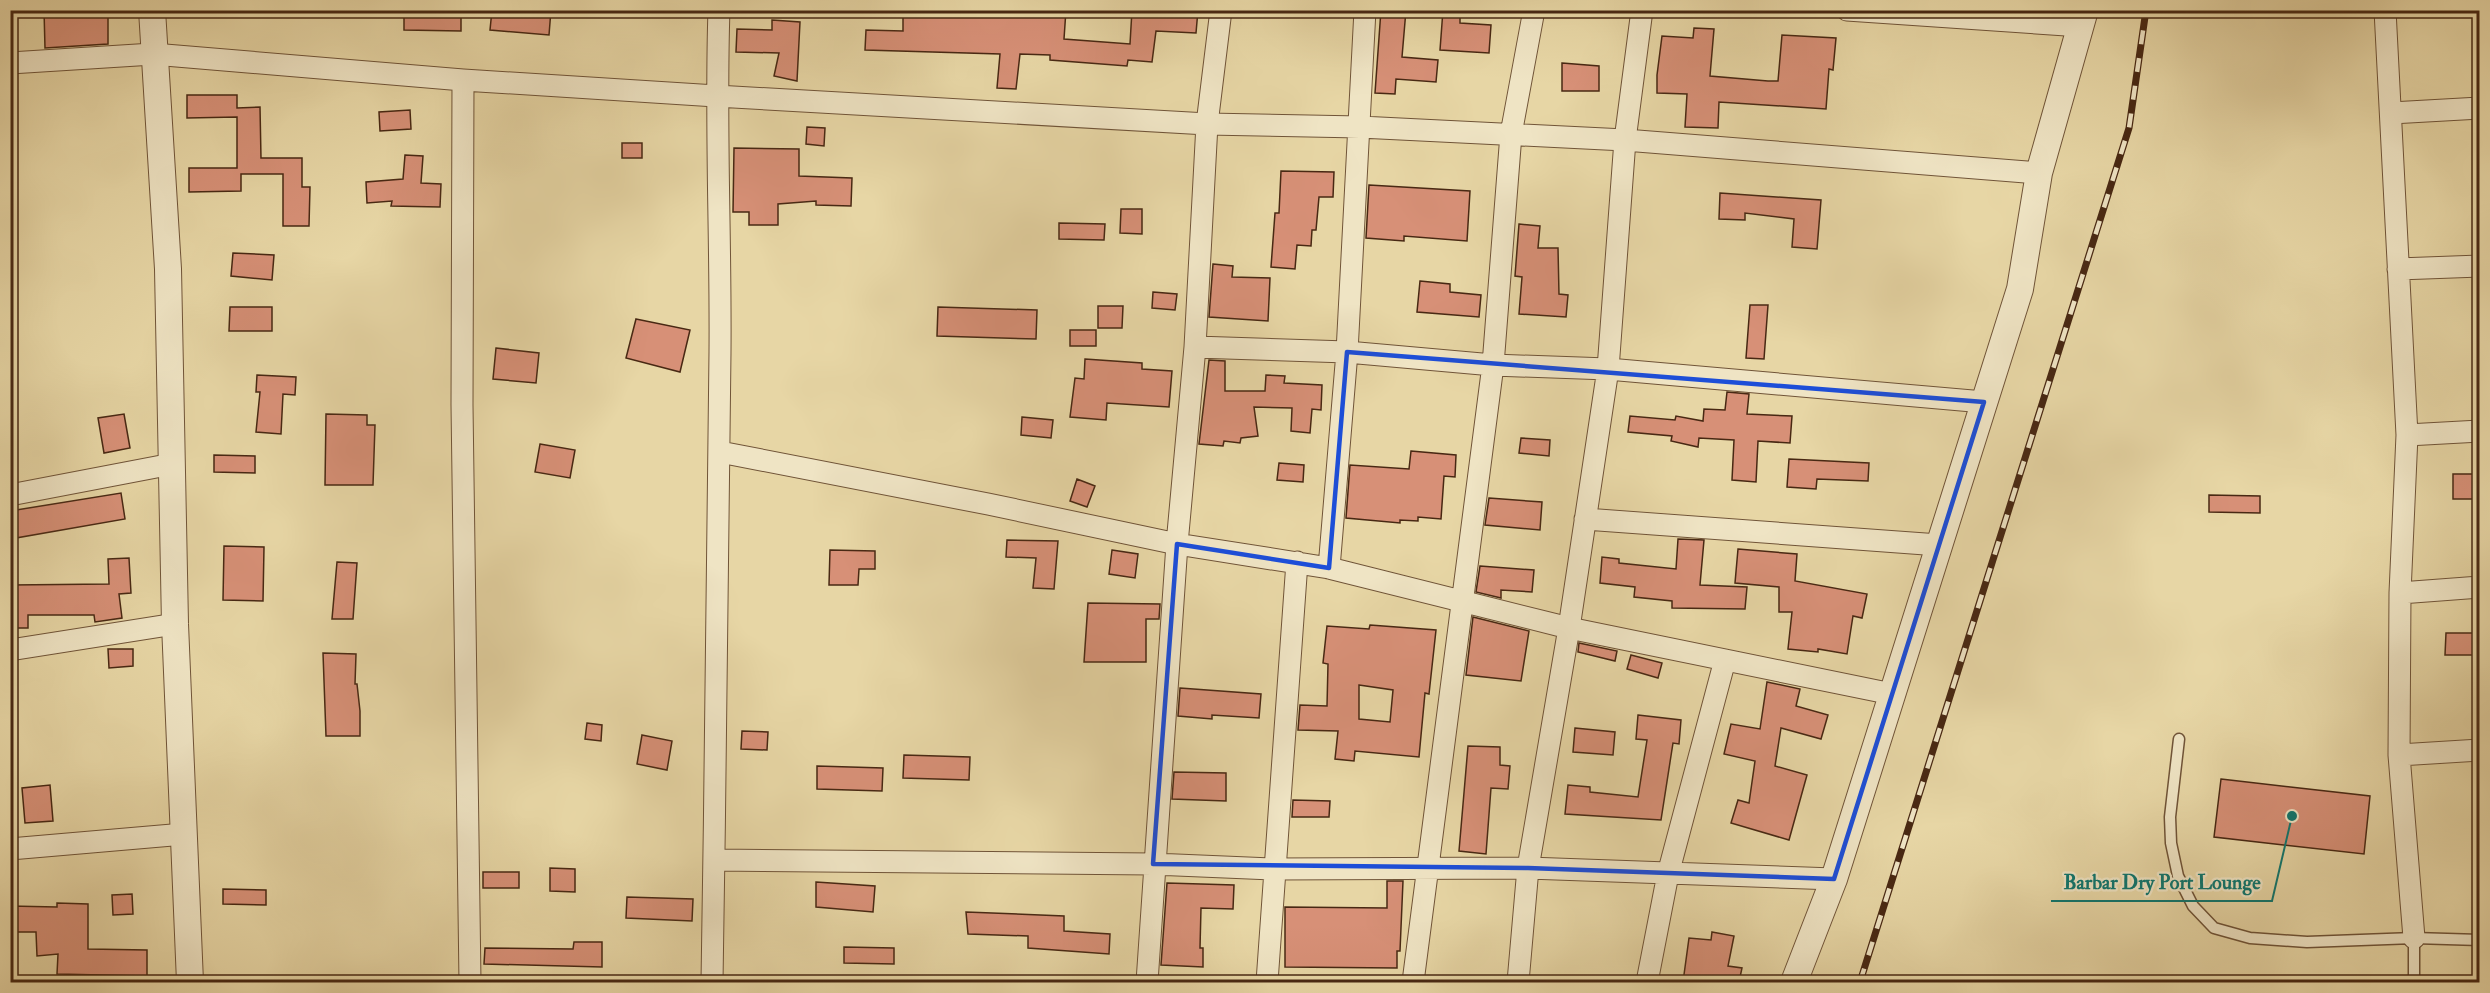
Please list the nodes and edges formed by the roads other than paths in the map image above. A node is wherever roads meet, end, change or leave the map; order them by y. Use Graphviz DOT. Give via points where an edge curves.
graph roads {
  1 [pos="152,10"];
  2 [pos="719,10"];
  3 [pos="1221,10"];
  4 [pos="1365,10"];
  5 [pos="1534,10"];
  6 [pos="1642,10"];
  7 [pos="1847,10"];
  8 [pos="2385,10"];
  9 [pos="2083,18"];
  10 [pos="153,54"];
  11 [pos="10,63"];
  12 [pos="463,80"];
  13 [pos="716,96"];
  14 [pos="2480,108"];
  15 [pos="2391,113"];
  16 [pos="1207,124"];
  17 [pos="1360,127"];
  18 [pos="1511,135"];
  19 [pos="1625,140"];
  20 [pos="2039,173"];
  21 [pos="2480,266"];
  22 [pos="2398,268"];
  23 [pos="1195,346"];
  24 [pos="1347,352"];
  25 [pos="1493,365"];
  26 [pos="1608,369"];
  27 [pos="1984,402"];
  28 [pos="2480,431"];
  29 [pos="2407,435"];
  30 [pos="720,452"];
  31 [pos="172,464"];
  32 [pos="10,495"];
  33 [pos="1585,519"];
  34 [pos="1177,544"];
  35 [pos="1939,545"];
  36 [pos="1297,562"];
  37 [pos="1329,568"];
  38 [pos="2480,587"];
  39 [pos="2400,593"];
  40 [pos="1462,601"];
  41 [pos="176,624"];
  42 [pos="1569,628"];
  43 [pos="10,650"];
  44 [pos="1725,660"];
  45 [pos="1892,694"];
  46 [pos="2179,739"];
  47 [pos="2480,750"];
  48 [pos="2399,755"];
  49 [pos="184,834"];
  50 [pos="10,849"];
  51 [pos="714,860"];
  52 [pos="1154,864"];
  53 [pos="1428,868"];
  54 [pos="1528,868"];
  55 [pos="1274,869"];
  56 [pos="1668,874"];
  57 [pos="1834,879"];
  58 [pos="2414,938"];
  59 [pos="2480,940"];
  60 [pos="190,982"];
  61 [pos="470,982"];
  62 [pos="712,982"];
  63 [pos="1147,982"];
  64 [pos="1267,982"];
  65 [pos="1413,982"];
  66 [pos="1518,982"];
  67 [pos="1647,982"];
  68 [pos="1794,982"];
  69 [pos="2414,982"];
  1 -- 10 [label="street"];
  2 -- 13 [label="street"];
  3 -- 16 [label="street"];
  4 -- 17 [label="street"];
  5 -- 18 [label="street"];
  6 -- 19 [label="street"];
  7 -- 9 [label="street"];
  8 -- 15 [label="street"];
  9 -- 20 [label="street"];
  10 -- 11 [label="street"];
  10 -- 12 [label="street"];
  10 -- 31 [label="street" via="168,269"];
  12 -- 13 [label="street"];
  12 -- 61 [label="street" via="462,405"];
  13 -- 16 [label="street"];
  13 -- 30 [label="street" via="721,231"];
  14 -- 15 [label="street"];
  15 -- 22 [label="street"];
  16 -- 17 [label="street"];
  16 -- 23 [label="street"];
  17 -- 18 [label="street"];
  17 -- 24 [label="street"];
  18 -- 19 [label="street"];
  18 -- 25 [label="street"];
  19 -- 20 [label="street"];
  19 -- 26 [label="street"];
  20 -- 27 [label="street" via="2020,289"];
  21 -- 22 [label="street"];
  22 -- 29 [label="street"];
  23 -- 24 [label="street"];
  23 -- 34 [label="street"];
  24 -- 25 [label="street"];
  24 -- 37 [label="street"];
  25 -- 26 [label="street"];
  25 -- 40 [label="street"];
  26 -- 27 [label="street"];
  26 -- 33 [label="street"];
  27 -- 35 [label="street"];
  28 -- 29 [label="street"];
  29 -- 39 [label="street"];
  30 -- 34 [label="street"];
  30 -- 51 [label="street"];
  31 -- 32 [label="street"];
  31 -- 41 [label="street"];
  33 -- 35 [label="street"];
  33 -- 42 [label="street"];
  34 -- 36 [label="street"];
  34 -- 52 [label="street"];
  35 -- 45 [label="street"];
  36 -- 37 [label="street"];
  36 -- 55 [label="street"];
  37 -- 40 [label="street"];
  38 -- 39 [label="street"];
  39 -- 48 [label="street"];
  40 -- 42 [label="street"];
  40 -- 53 [label="street"];
  41 -- 43 [label="street"];
  41 -- 49 [label="street"];
  42 -- 44 [label="street"];
  42 -- 54 [label="street"];
  44 -- 45 [label="street"];
  44 -- 56 [label="street"];
  45 -- 57 [label="street"];
  46 -- 58 [label="lane" via="2171,843 2178,876 2193,906 2214,928 2250,938 2307,942"];
  47 -- 48 [label="street"];
  48 -- 58 [label="street"];
  49 -- 50 [label="street"];
  49 -- 60 [label="street"];
  51 -- 52 [label="street"];
  51 -- 62 [label="street"];
  52 -- 55 [label="street"];
  52 -- 63 [label="street"];
  53 -- 54 [label="street"];
  53 -- 55 [label="street"];
  53 -- 65 [label="street"];
  54 -- 56 [label="street"];
  54 -- 66 [label="street"];
  55 -- 64 [label="street"];
  56 -- 57 [label="street"];
  56 -- 67 [label="street"];
  57 -- 68 [label="street"];
  58 -- 59 [label="lane"];
  58 -- 69 [label="lane"];
}
